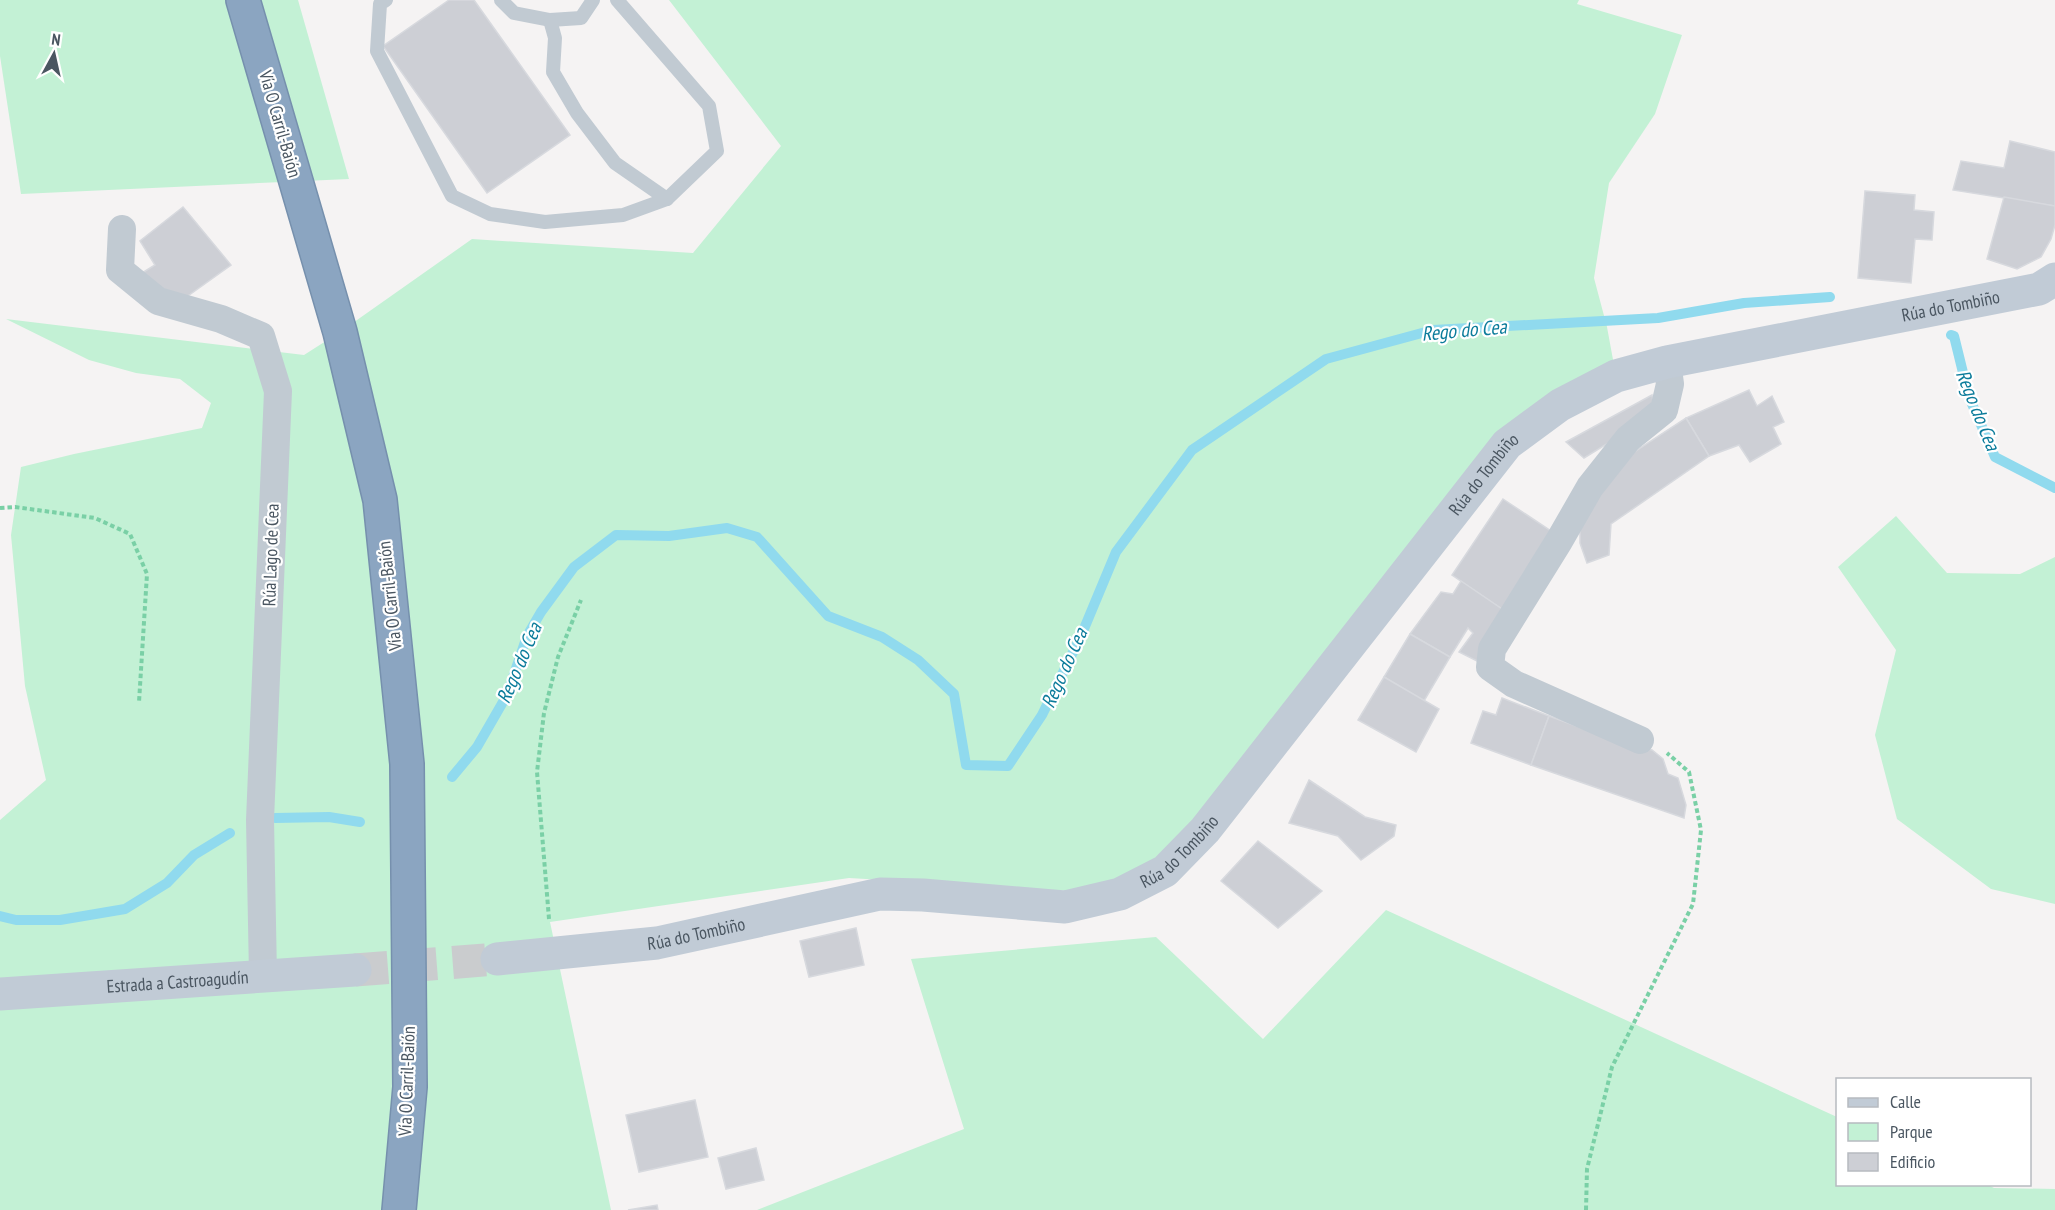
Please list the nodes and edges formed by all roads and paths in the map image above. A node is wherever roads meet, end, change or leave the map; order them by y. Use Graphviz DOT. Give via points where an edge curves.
graph roads {
  1 [pos="243,0"];
  2 [pos="386,0"];
  3 [pos="501,0"];
  4 [pos="593,0"];
  5 [pos="617,0"];
  6 [pos="550,20"];
  7 [pos="667,199"];
  8 [pos="122,229"];
  9 [pos="2055,279"];
  10 [pos="1667,362"];
  11 [pos="0,508"];
  12 [pos="581,600"];
  13 [pos="140,702"];
  14 [pos="1640,740"];
  15 [pos="580,951"];
  16 [pos="497,959"];
  17 [pos="355,970"];
  18 [pos="263,975"];
  19 [pos="0,994"];
  20 [pos="399,1210"];
  21 [pos="1586,1210"];
  1 -- 20 [label="highway, Vía O Carril-Baión" via="340,332 380,500 407,764 410,1087"];
  2 -- 7 [label="lane" via="380,4 377,51 452,196 490,214 545,222 623,215"];
  3 -- 6 [label="lane" via="514,13"];
  4 -- 6 [label="lane" via="581,18"];
  5 -- 7 [label="lane" via="709,106 717,152"];
  6 -- 7 [label="lane" via="555,38 553,72 577,113 615,163"];
  8 -- 18 [label="street, Rúa Lago de Cea" via="120,270 158,301 221,319 261,336 278,391 260,820"];
  9 -- 10 [label="street, Rúa do Tombiño" via="2039,289"];
  10 -- 14 [label="street" via="1670,384 1664,410 1628,439 1590,487 1492,650 1490,667 1514,684"];
  10 -- 15 [label="street, Rúa do Tombiño" via="1616,376 1560,405 1507,444 1205,830 1165,871 1120,894 1065,908 880,894 657,943"];
  11 -- 13 [label="path" via="95,518 130,534 147,574"];
  12 -- 15 [label="path" via="558,657 544,712 537,772 550,922"];
  14 -- 21 [label="path" via="1670,754 1689,772 1701,830 1693,904 1612,1066 1587,1168"];
  15 -- 16 [label="street, Rúa do Tombiño"];
  17 -- 18 [label="street, Estrada a Castroagudín"];
  18 -- 19 [label="street, Estrada a Castroagudín"];
}
